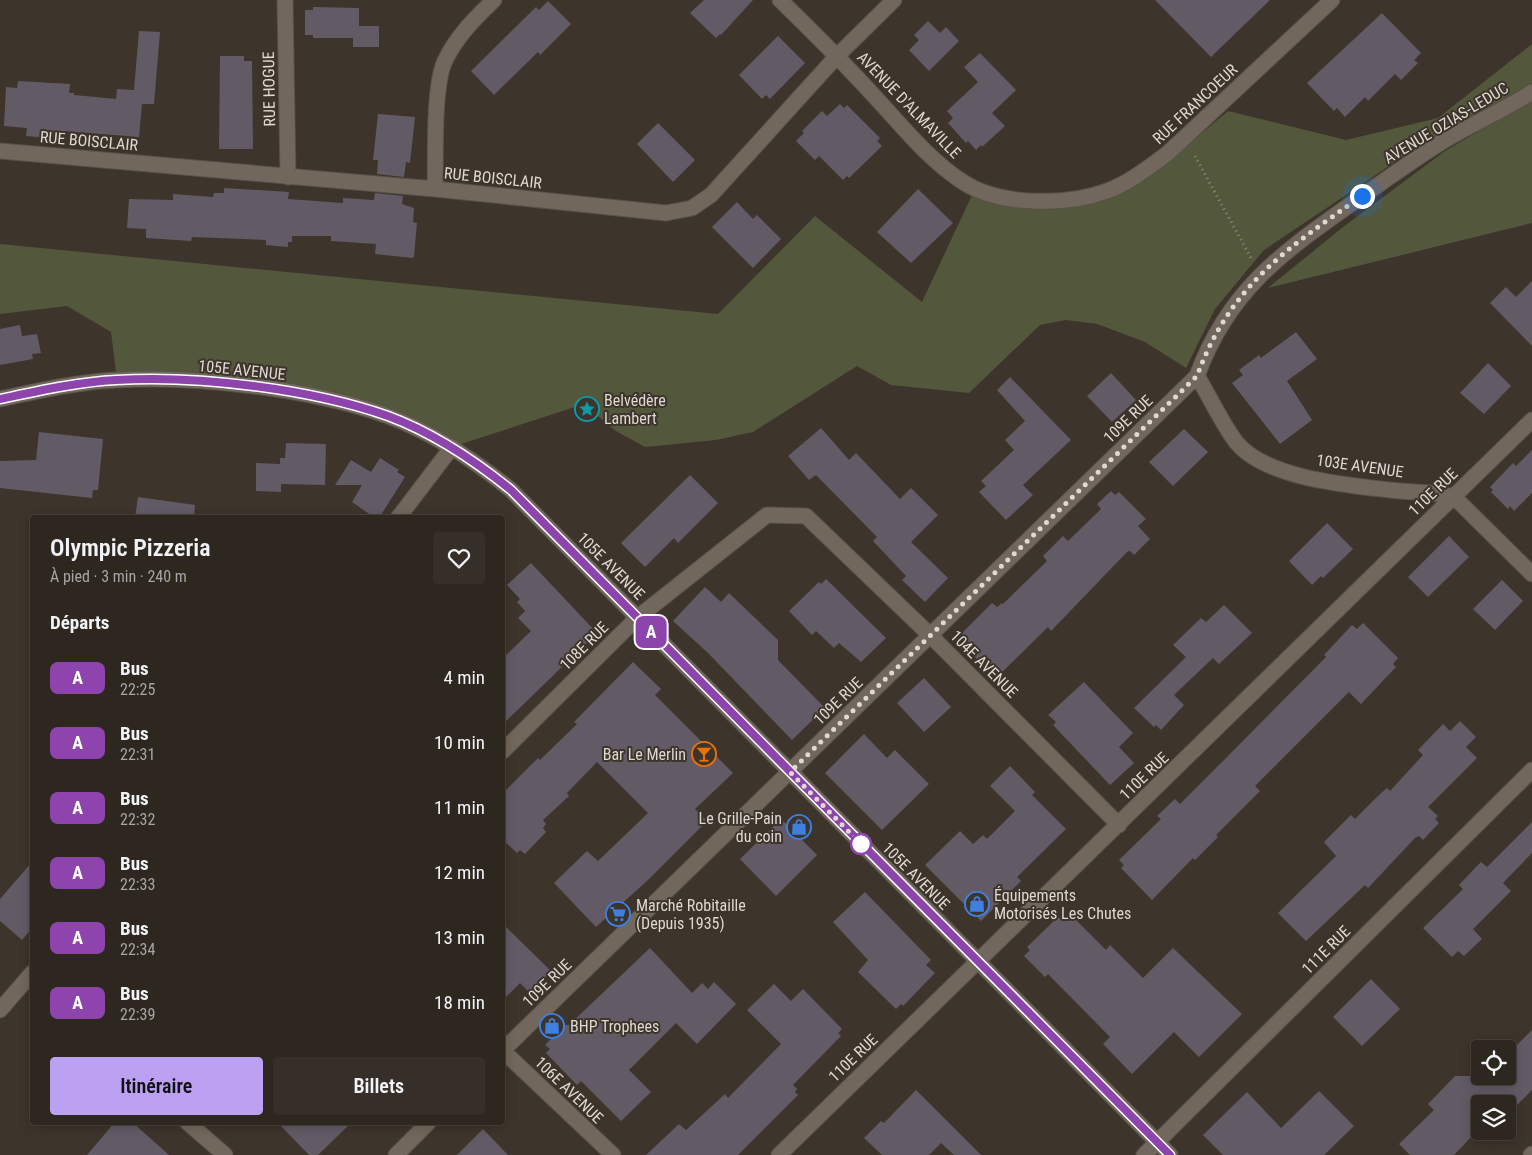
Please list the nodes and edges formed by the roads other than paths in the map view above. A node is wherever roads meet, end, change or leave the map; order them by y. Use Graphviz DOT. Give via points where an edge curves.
graph roads {
  1 [pos="284,0"];
  2 [pos="494,0"];
  3 [pos="780,0"];
  4 [pos="894,0"];
  5 [pos="1332,0"];
  6 [pos="837,56"];
  7 [pos="1532,92"];
  8 [pos="0,151"];
  9 [pos="288,177"];
  10 [pos="435,189"];
  11 [pos="1062,201"];
  12 [pos="1197,376"];
  13 [pos="0,399"];
  14 [pos="1532,420"];
  15 [pos="452,447"];
  16 [pos="1454,497"];
  17 [pos="400,515"];
  18 [pos="767,515"];
  19 [pos="1532,574"];
  20 [pos="637,618"];
  21 [pos="930,636"];
  22 [pos="505,749"];
  23 [pos="1532,770"];
  24 [pos="790,772"];
  25 [pos="1119,824"];
  26 [pos="977,962"];
  27 [pos="30,982"];
  28 [pos="0,1010"];
  29 [pos="505,1049"];
  30 [pos="505,1053"];
  31 [pos="190,1125"];
  32 [pos="426,1125"];
  33 [pos="1157,1142"];
  34 [pos="225,1155"];
  35 [pos="396,1155"];
  36 [pos="613,1155"];
  37 [pos="779,1155"];
  38 [pos="1144,1155"];
  39 [pos="1170,1155"];
  1 -- 9 [label="street, RUE HOGUE"];
  2 -- 10 [label="street" via="458,38 444,64 439,90"];
  3 -- 6 [label="street, AVENUE D'ALMAVILLE"];
  4 -- 6 [label="street, RUE BOISCLAIR"];
  5 -- 11 [label="street, RUE FRANCOEUR" via="1143,172 1087,197"];
  6 -- 10 [label="street, RUE BOISCLAIR" via="711,195 692,208 666,213"];
  6 -- 11 [label="street, AVENUE D'ALMAVILLE" via="936,162 964,183 986,193 1019,199"];
  7 -- 12 [label="street, AVENUE OZIAS-LEDUC" via="1445,140 1290,248 1260,274 1225,316 1208,346"];
  8 -- 9 [label="street, RUE BOISCLAIR"];
  9 -- 10 [label="street, RUE BOISCLAIR"];
  12 -- 16 [label="street, 103E AVENUE" via="1237,443 1259,461 1287,474 1391,490 1438,492"];
  12 -- 21 [label="street, 109E RUE"];
  13 -- 15 [label="street, 105E AVENUE" via="117,380 185,381 248,387 322,398 380,414"];
  14 -- 16 [label="street, 110E RUE"];
  15 -- 17 [label="street"];
  15 -- 20 [label="street, 105E AVENUE" via="511,490"];
  16 -- 19 [label="street"];
  16 -- 25 [label="street, 110E RUE"];
  18 -- 20 [label="street, 108E RUE"];
  18 -- 21 [label="street, 104E AVENUE" via="806,516"];
  20 -- 22 [label="street, 108E RUE"];
  20 -- 24 [label="street, 105E AVENUE"];
  21 -- 24 [label="street, 109E RUE"];
  21 -- 25 [label="street, 104E AVENUE"];
  23 -- 33 [label="street, 111E RUE"];
  24 -- 26 [label="street, 105E AVENUE"];
  24 -- 29 [label="street, 109E RUE"];
  25 -- 26 [label="street, 110E RUE"];
  26 -- 33 [label="street, 105E AVENUE"];
  26 -- 37 [label="street, 110E RUE"];
  27 -- 28 [label="street"];
  30 -- 36 [label="street, 106E AVENUE"];
  31 -- 34 [label="street"];
  32 -- 35 [label="street"];
  33 -- 38 [label="street, 111E RUE"];
  33 -- 39 [label="street, 105E AVENUE"];
}
